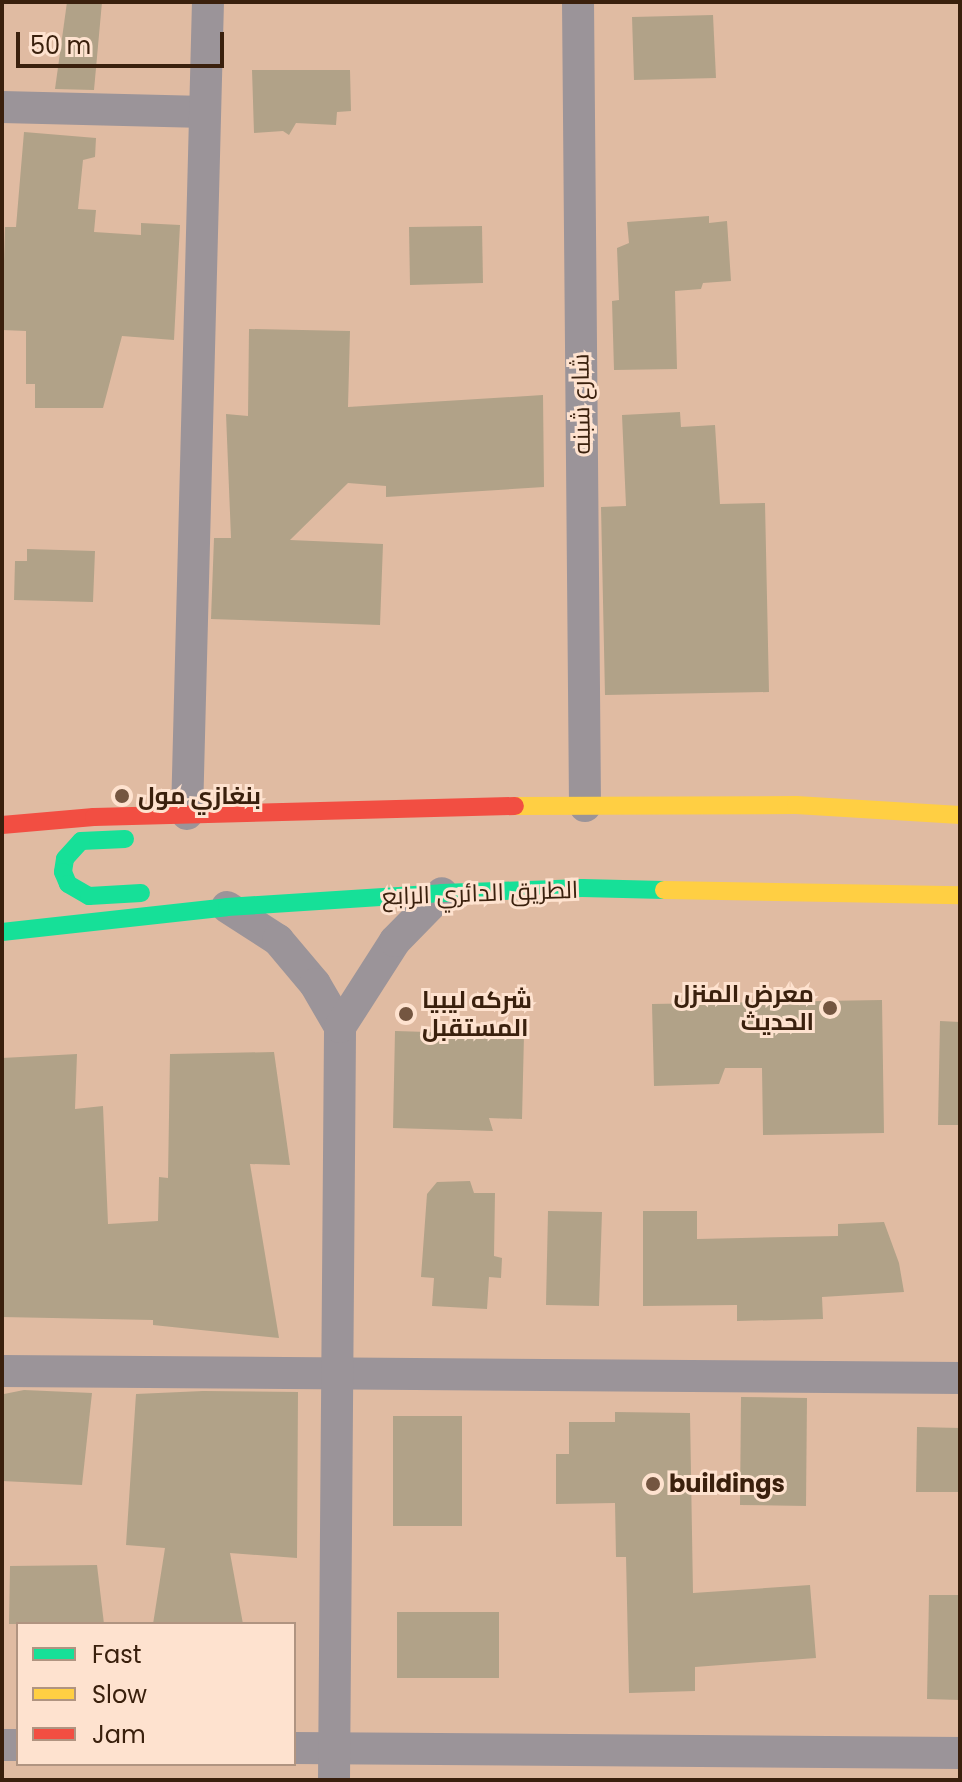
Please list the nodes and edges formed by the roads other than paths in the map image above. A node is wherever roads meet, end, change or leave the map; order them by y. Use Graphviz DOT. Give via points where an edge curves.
graph roads {
  1 [pos="208,2"];
  2 [pos="578,2"];
  3 [pos="2,107"];
  4 [pos="205,112"];
  5 [pos="585,806"];
  6 [pos="398,807"];
  7 [pos="187,814"];
  8 [pos="960,815"];
  9 [pos="2,825"];
  10 [pos="340,831"];
  11 [pos="140,839"];
  12 [pos="335,882"];
  13 [pos="165,891"];
  14 [pos="442,893"];
  15 [pos="960,895"];
  16 [pos="363,898"];
  17 [pos="227,907"];
  18 [pos="2,932"];
  19 [pos="340,1027"];
  20 [pos="2,1371"];
  21 [pos="338,1374"];
  22 [pos="960,1378"];
  23 [pos="296,1748"];
  24 [pos="334,1748"];
  25 [pos="960,1753"];
  26 [pos="334,1780"];
  1 -- 4 [label="street"];
  2 -- 5 [label="street, شارع شبنه"];
  3 -- 4 [label="street"];
  4 -- 7 [label="street"];
  5 -- 6 [label="main road"];
  5 -- 8 [label="main road" via="796,805"];
  6 -- 7 [label="main road"];
  6 -- 10 [label="main road"];
  7 -- 9 [label="main road"];
  11 -- 13 [label="main road" via="81,841 65,859 68,884 89,896"];
  12 -- 16 [label="main road"];
  14 -- 15 [label="main road, الطريق الدائري الرابع" via="582,888"];
  14 -- 16 [label="main road, الطريق الدائري الرابع"];
  14 -- 19 [label="street" via="395,941"];
  16 -- 17 [label="main road, الطريق الدائري الرابع"];
  17 -- 18 [label="main road, الطريق الدائري الرابع"];
  17 -- 19 [label="street" via="278,940 315,984"];
  19 -- 21 [label="street"];
  20 -- 21 [label="street"];
  21 -- 22 [label="street"];
  21 -- 24 [label="street"];
  23 -- 24 [label="street"];
  24 -- 25 [label="street"];
  24 -- 26 [label="street"];
}
